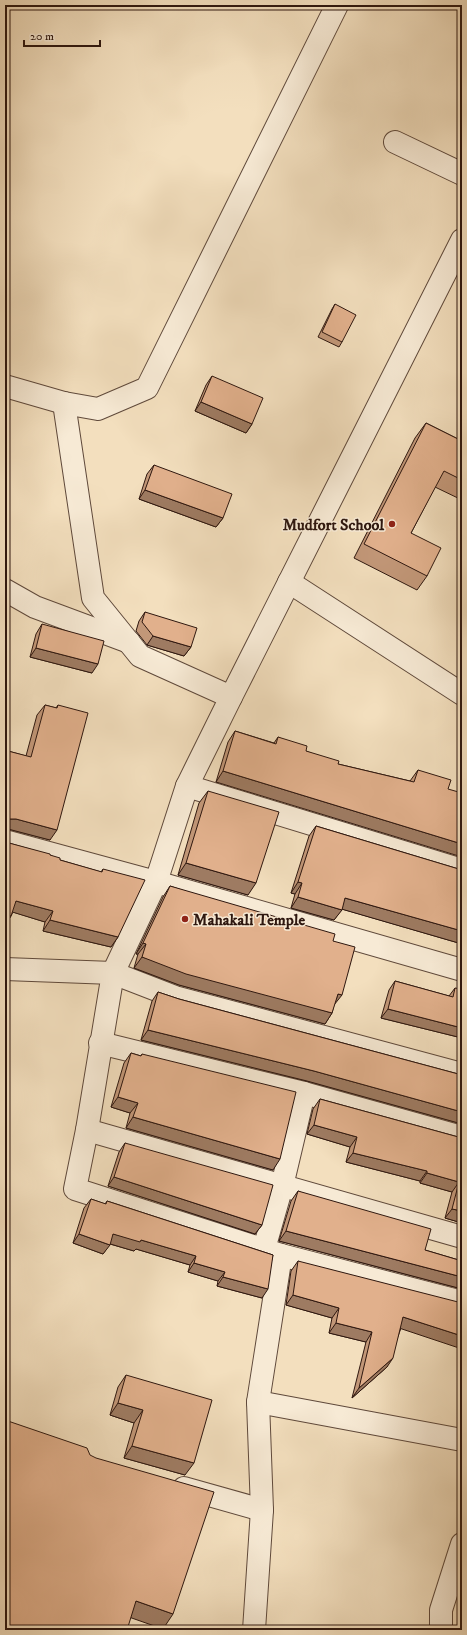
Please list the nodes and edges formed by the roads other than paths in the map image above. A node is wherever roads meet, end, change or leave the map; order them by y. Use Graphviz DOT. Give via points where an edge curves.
graph roads {
  1 [pos="337,5"];
  2 [pos="395,142"];
  3 [pos="462,174"];
  4 [pos="462,240"];
  5 [pos="5,386"];
  6 [pos="64,403"];
  7 [pos="289,582"];
  8 [pos="5,590"];
  9 [pos="129,642"];
  10 [pos="462,694"];
  11 [pos="231,697"];
  12 [pos="187,786"];
  13 [pos="5,841"];
  14 [pos="462,870"];
  15 [pos="156,882"];
  16 [pos="5,969"];
  17 [pos="462,970"];
  18 [pos="113,972"];
  19 [pos="100,1043"];
  20 [pos="462,1074"];
  21 [pos="304,1093"];
  22 [pos="86,1130"];
  23 [pos="462,1137"];
  24 [pos="282,1186"];
  25 [pos="462,1237"];
  26 [pos="273,1252"];
  27 [pos="462,1302"];
  28 [pos="258,1402"];
  29 [pos="462,1440"];
  30 [pos="164,1482"];
  31 [pos="262,1510"];
  32 [pos="462,1544"];
  33 [pos="254,1630"];
  34 [pos="441,1630"];
  1 -- 6 [label="street" via="147,388 98,410"];
  2 -- 3 [label="street"];
  4 -- 7 [label="street"];
  5 -- 6 [label="street"];
  6 -- 9 [label="street" via="93,598"];
  7 -- 10 [label="street"];
  7 -- 11 [label="street"];
  8 -- 9 [label="street" via="35,607"];
  9 -- 11 [label="street" via="140,656"];
  11 -- 12 [label="street"];
  12 -- 14 [label="street"];
  12 -- 15 [label="street"];
  13 -- 15 [label="street"];
  15 -- 17 [label="street"];
  15 -- 18 [label="street"];
  16 -- 18 [label="street"];
  18 -- 19 [label="street"];
  18 -- 20 [label="street" via="175,997"];
  19 -- 21 [label="street"];
  19 -- 22 [label="street"];
  21 -- 23 [label="street"];
  21 -- 24 [label="street"];
  22 -- 24 [label="street"];
  22 -- 26 [label="street" via="75,1189"];
  24 -- 25 [label="street"];
  24 -- 26 [label="street"];
  26 -- 27 [label="street"];
  26 -- 28 [label="street"];
  28 -- 29 [label="street"];
  28 -- 31 [label="street"];
  30 -- 31 [label="street"];
  31 -- 33 [label="street"];
  32 -- 34 [label="street" via="441,1610"];
}
